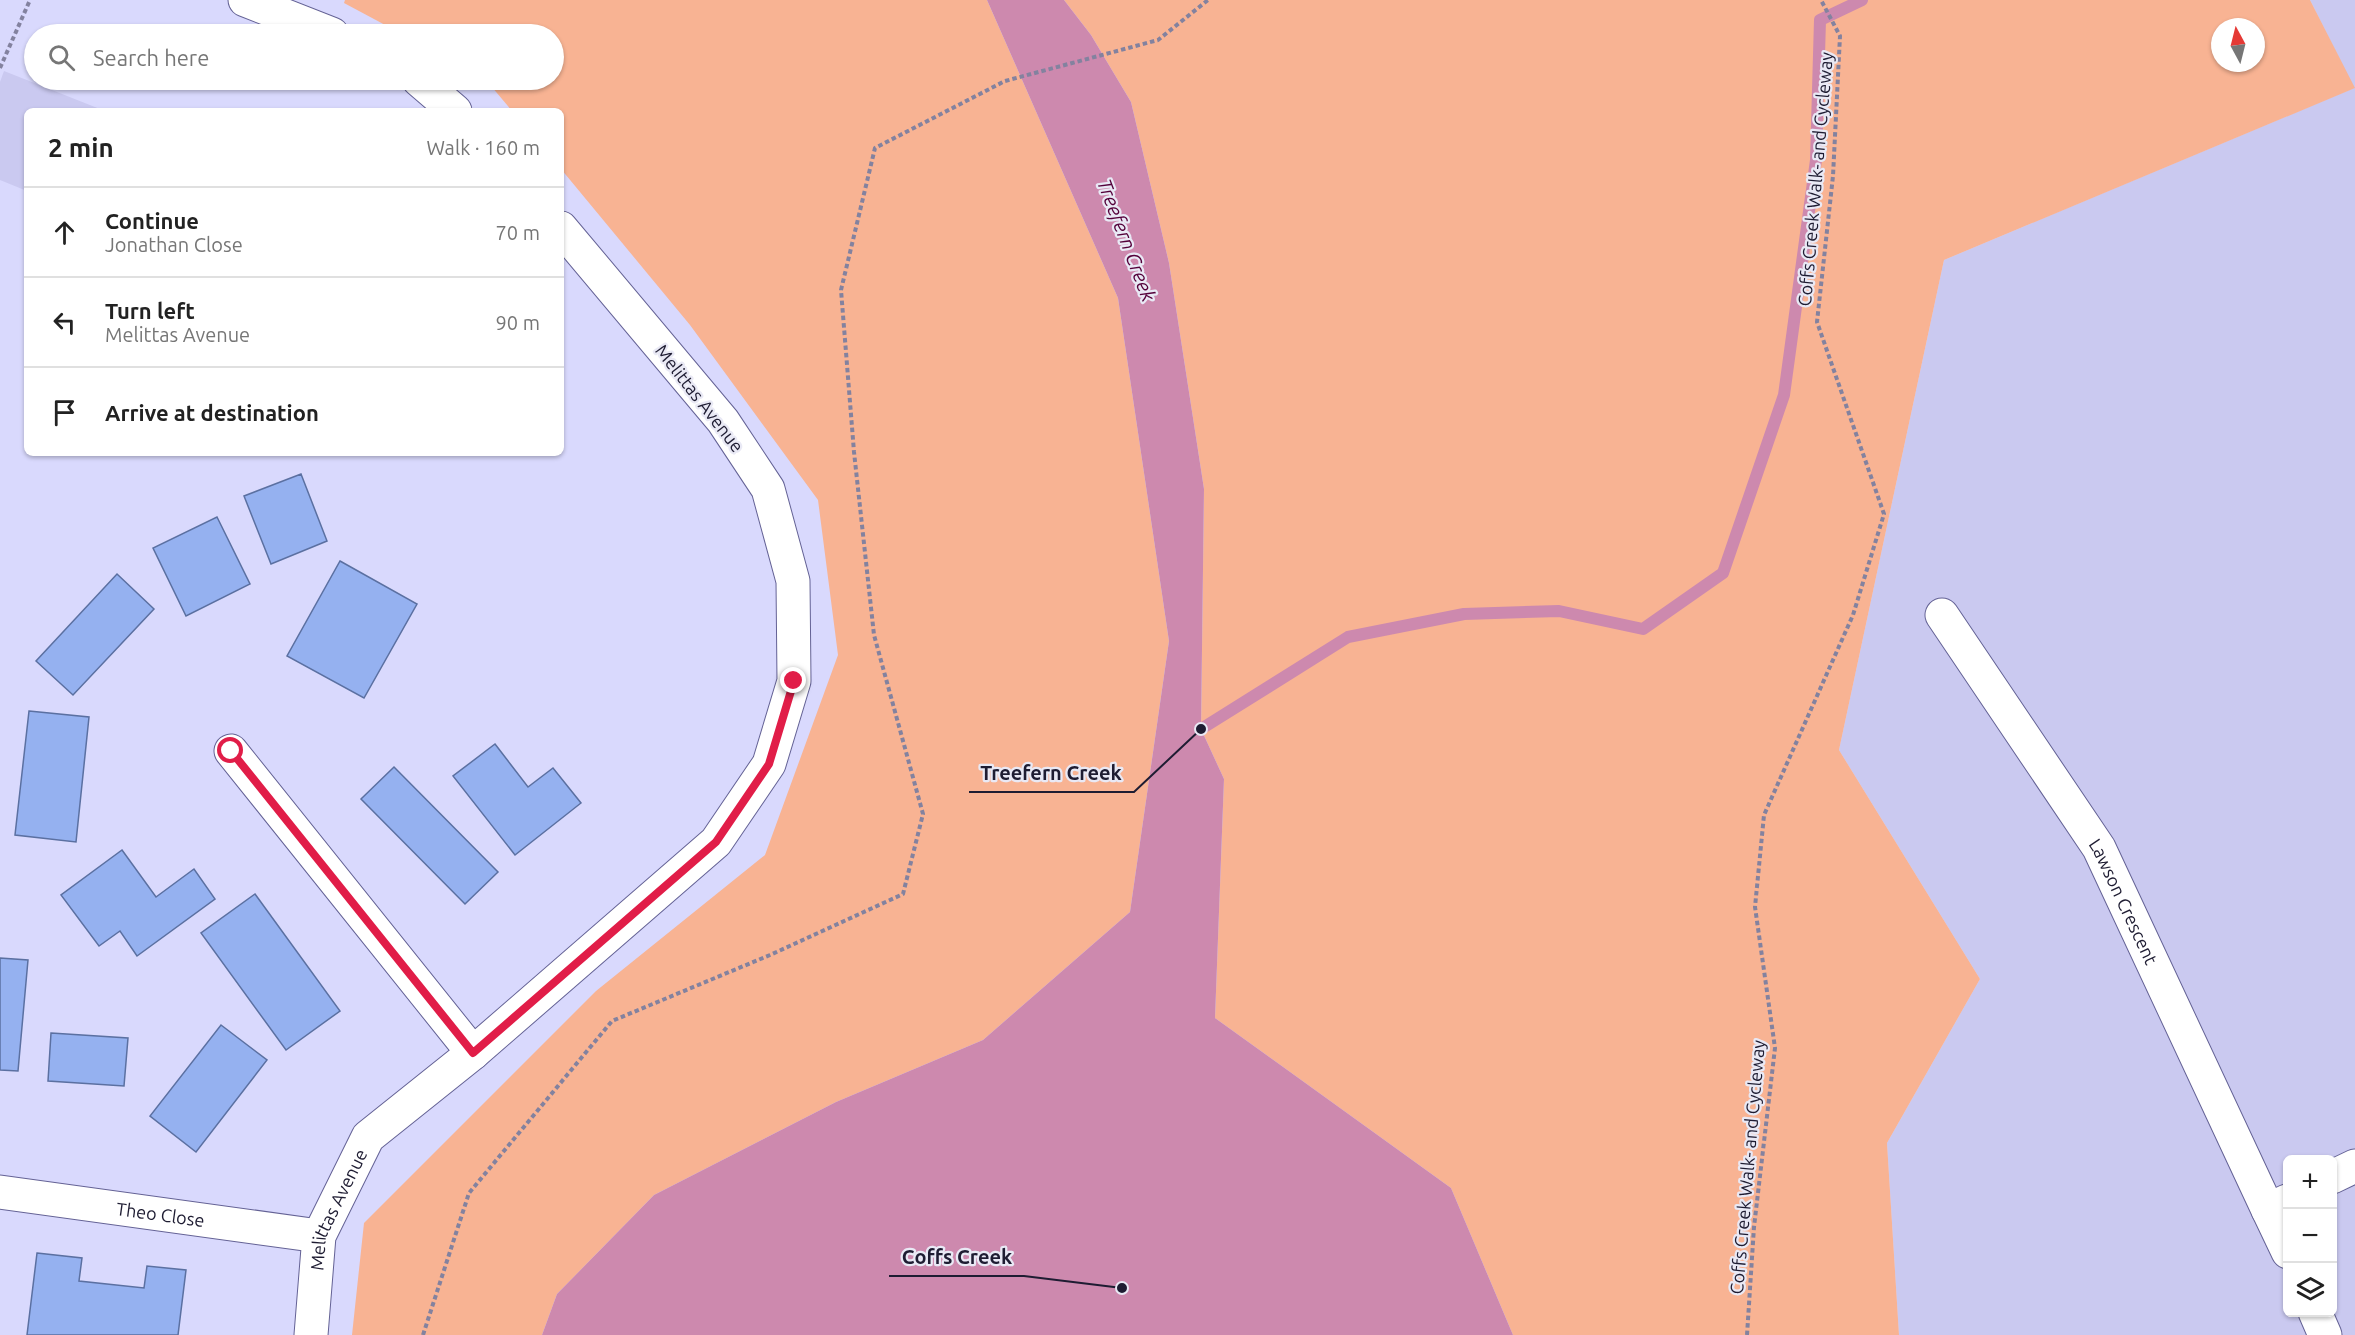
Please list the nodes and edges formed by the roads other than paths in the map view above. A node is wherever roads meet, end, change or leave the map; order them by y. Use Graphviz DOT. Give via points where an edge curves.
graph roads {
  1 [pos="245,0"];
  2 [pos="306,24"];
  3 [pos="431,90"];
  4 [pos="452,108"];
  5 [pos="564,232"];
  6 [pos="1942,615"];
  7 [pos="231,751"];
  8 [pos="473,1053"];
  9 [pos="2355,1166"];
  10 [pos="2337,1175"];
  11 [pos="0,1192"];
  12 [pos="2278,1205"];
  13 [pos="2283,1228"];
  14 [pos="320,1236"];
  15 [pos="2317,1317"];
  16 [pos="310,1335"];
  17 [pos="2325,1335"];
  1 -- 2 [label="street"];
  3 -- 4 [label="street"];
  5 -- 8 [label="street, Melittas Avenue" via="723,421 768,489 793,581 794,681 769,764 716,842"];
  6 -- 12 [label="street, Lawson Crescent" via="2099,848"];
  7 -- 8 [label="street"];
  8 -- 14 [label="street, Melittas Avenue" via="368,1137"];
  9 -- 10 [label="street"];
  11 -- 14 [label="street, Theo Close"];
  12 -- 13 [label="street, Lawson Crescent"];
  14 -- 16 [label="street, Melittas Avenue"];
  15 -- 17 [label="street"];
}
